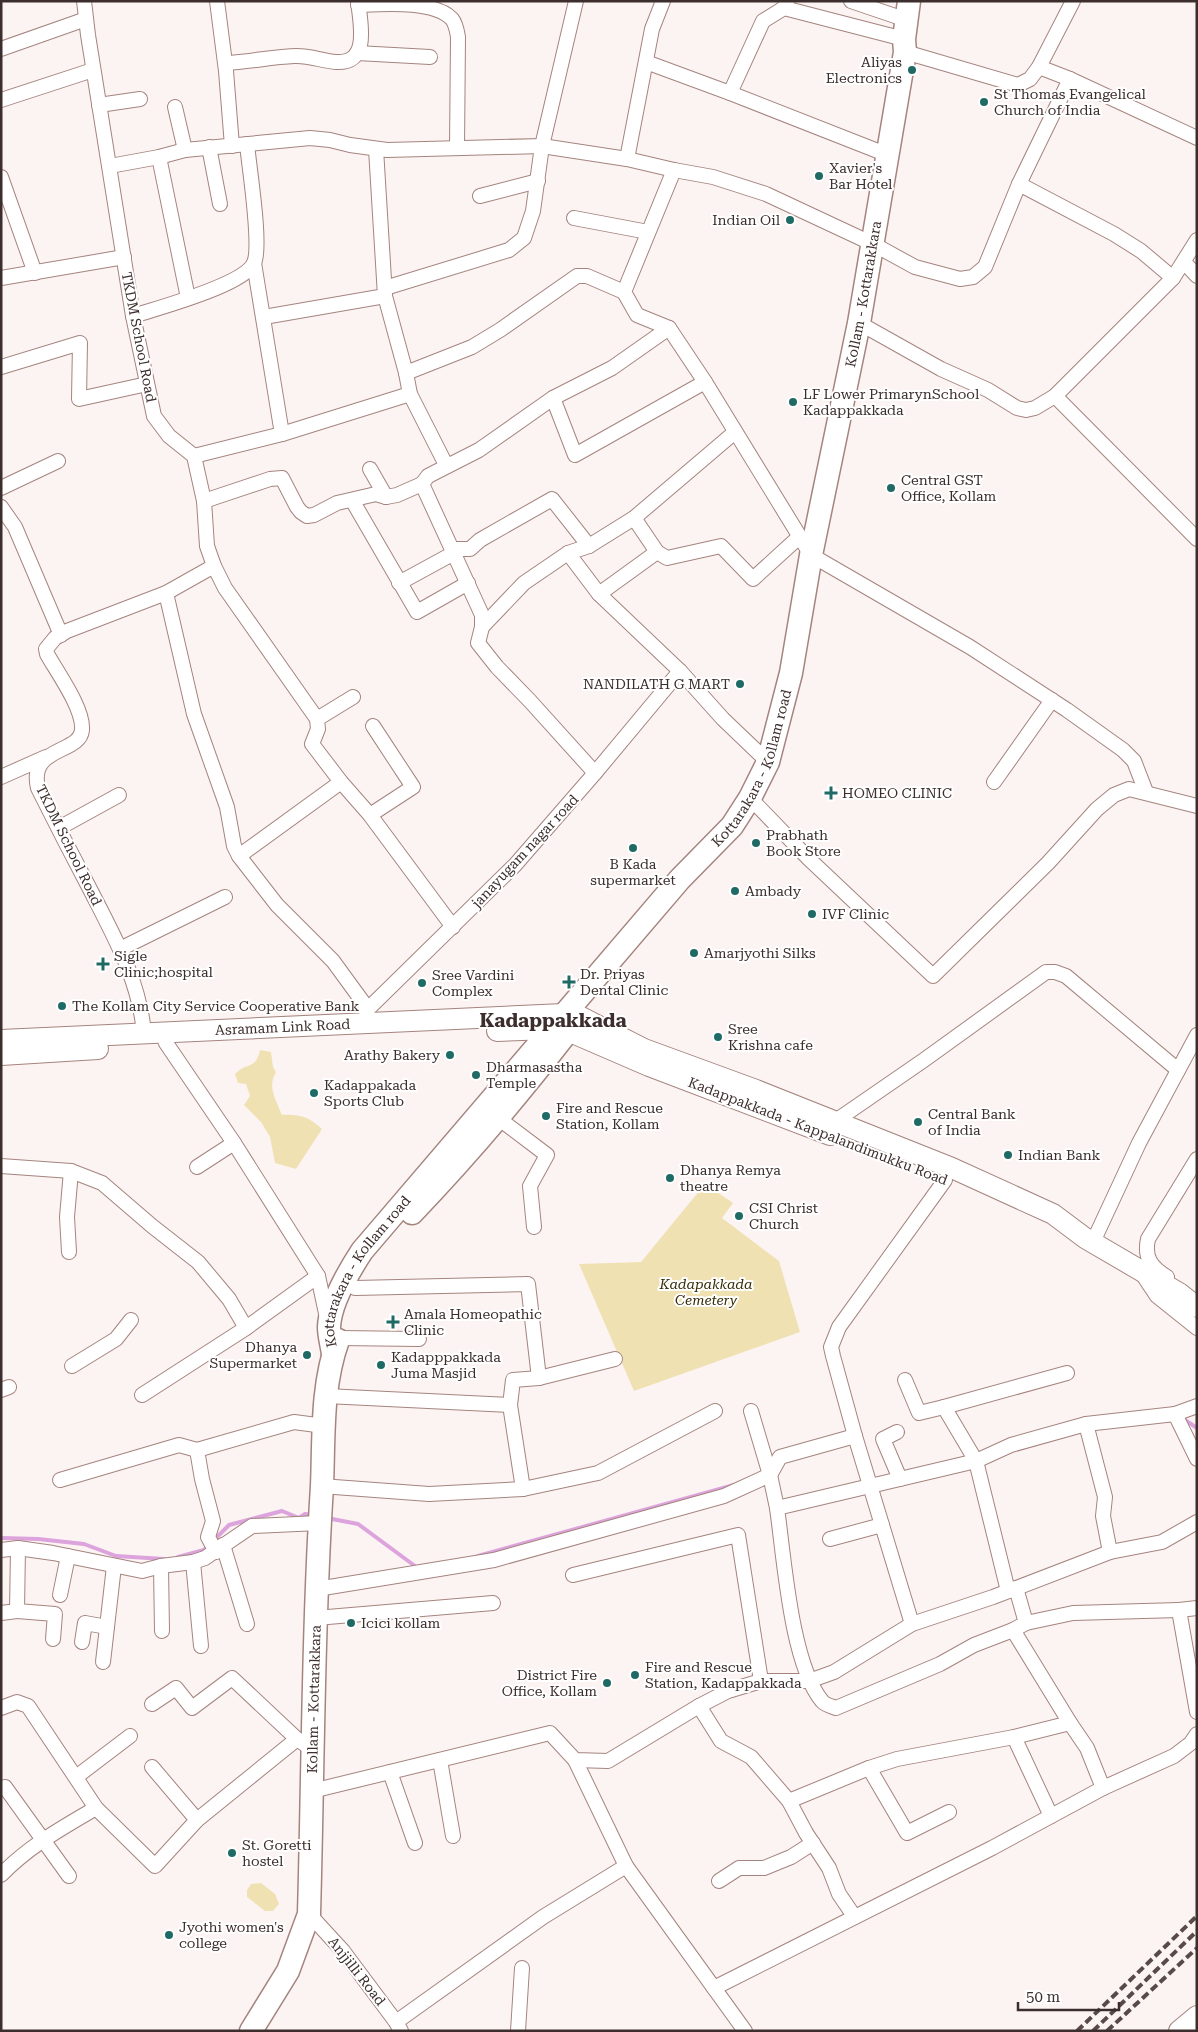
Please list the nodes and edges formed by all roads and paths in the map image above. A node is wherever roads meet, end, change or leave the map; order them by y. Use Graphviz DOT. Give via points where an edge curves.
graph roads {
  1 [pos="84,1"];
  2 [pos="217,1"];
  3 [pos="576,1"];
  4 [pos="663,1"];
  5 [pos="851,1"];
  6 [pos="1073,1"];
  7 [pos="406,2"];
  8 [pos="358,3"];
  9 [pos="785,5"];
  10 [pos="86,19"];
  11 [pos="906,28"];
  12 [pos="1,49"];
  13 [pos="356,53"];
  14 [pos="430,57"];
  15 [pos="646,62"];
  16 [pos="226,63"];
  17 [pos="1039,67"];
  18 [pos="93,70"];
  19 [pos="1070,79"];
  20 [pos="730,93"];
  21 [pos="1,100"];
  22 [pos="140,100"];
  23 [pos="99,105"];
  24 [pos="175,107"];
  25 [pos="1197,138"];
  26 [pos="247,144"];
  27 [pos="232,146"];
  28 [pos="542,146"];
  29 [pos="209,147"];
  30 [pos="457,148"];
  31 [pos="376,149"];
  32 [pos="185,150"];
  33 [pos="888,155"];
  34 [pos="159,158"];
  35 [pos="627,158"];
  36 [pos="110,166"];
  37 [pos="674,170"];
  38 [pos="1,177"];
  39 [pos="538,181"];
  40 [pos="1019,184"];
  41 [pos="480,196"];
  42 [pos="220,204"];
  43 [pos="574,218"];
  44 [pos="648,232"];
  45 [pos="1197,240"];
  46 [pos="873,244"];
  47 [pos="124,257"];
  48 [pos="1184,262"];
  49 [pos="254,263"];
  50 [pos="35,273"];
  51 [pos="1197,276"];
  52 [pos="1,278"];
  53 [pos="1173,278"];
  54 [pos="385,292"];
  55 [pos="624,292"];
  56 [pos="188,298"];
  57 [pos="133,316"];
  58 [pos="264,317"];
  59 [pos="859,323"];
  60 [pos="669,328"];
  61 [pos="1,367"];
  62 [pos="406,373"];
  63 [pos="705,382"];
  64 [pos="147,384"];
  65 [pos="410,394"];
  66 [pos="1055,396"];
  67 [pos="553,398"];
  68 [pos="734,432"];
  69 [pos="282,434"];
  70 [pos="194,456"];
  71 [pos="58,461"];
  72 [pos="446,465"];
  73 [pos="370,469"];
  74 [pos="422,484"];
  75 [pos="1,488"];
  76 [pos="386,497"];
  77 [pos="352,500"];
  78 [pos="204,501"];
  79 [pos="2,509"];
  80 [pos="634,518"];
  81 [pos="1197,539"];
  82 [pos="589,546"];
  83 [pos="805,546"];
  84 [pos="453,551"];
  85 [pos="657,552"];
  86 [pos="568,553"];
  87 [pos="214,566"];
  88 [pos="399,583"];
  89 [pos="468,583"];
  90 [pos="166,593"];
  91 [pos="599,594"];
  92 [pos="482,627"];
  93 [pos="61,635"];
  94 [pos="680,671"];
  95 [pos="791,673"];
  96 [pos="353,697"];
  97 [pos="1052,700"];
  98 [pos="317,719"];
  99 [pos="373,726"];
  100 [pos="50,755"];
  101 [pos="768,762"];
  102 [pos="595,773"];
  103 [pos="1,777"];
  104 [pos="341,782"];
  105 [pos="994,782"];
  106 [pos="1146,792"];
  107 [pos="119,795"];
  108 [pos="750,798"];
  109 [pos="1197,806"];
  110 [pos="370,815"];
  111 [pos="59,828"];
  112 [pos="239,856"];
  113 [pos="225,897"];
  114 [pos="453,927"];
  115 [pos="122,948"];
  116 [pos="366,1016"];
  117 [pos="565,1022"];
  118 [pos="1197,1035"];
  119 [pos="157,1037"];
  120 [pos="1,1040"];
  121 [pos="1,1055"];
  122 [pos="1178,1070"];
  123 [pos="498,1118"];
  124 [pos="834,1122"];
  125 [pos="234,1142"];
  126 [pos="1197,1159"];
  127 [pos="1,1166"];
  128 [pos="197,1167"];
  129 [pos="71,1171"];
  130 [pos="945,1180"];
  131 [pos="534,1227"];
  132 [pos="1089,1240"];
  133 [pos="69,1252"];
  134 [pos="1138,1262"];
  135 [pos="318,1276"];
  136 [pos="355,1288"];
  137 [pos="1197,1296"];
  138 [pos="1197,1306"];
  139 [pos="131,1320"];
  140 [pos="246,1328"];
  141 [pos="1197,1328"];
  142 [pos="334,1339"];
  143 [pos="418,1339"];
  144 [pos="615,1359"];
  145 [pos="72,1366"];
  146 [pos="1068,1373"];
  147 [pos="538,1378"];
  148 [pos="905,1380"];
  149 [pos="142,1395"];
  150 [pos="326,1396"];
  151 [pos="510,1405"];
  152 [pos="1197,1406"];
  153 [pos="944,1407"];
  154 [pos="751,1411"];
  155 [pos="716,1412"];
  156 [pos="1175,1414"];
  157 [pos="1086,1424"];
  158 [pos="324,1426"];
  159 [pos="897,1432"];
  160 [pos="854,1436"];
  161 [pos="197,1450"];
  162 [pos="1197,1459"];
  163 [pos="976,1461"];
  164 [pos="770,1475"];
  165 [pos="900,1479"];
  166 [pos="60,1480"];
  167 [pos="870,1485"];
  168 [pos="322,1486"];
  169 [pos="523,1489"];
  170 [pos="777,1508"];
  171 [pos="1197,1522"];
  172 [pos="319,1524"];
  173 [pos="882,1525"];
  174 [pos="830,1539"];
  175 [pos="215,1545"];
  176 [pos="18,1548"];
  177 [pos="1,1550"];
  178 [pos="1110,1552"];
  179 [pos="68,1556"];
  180 [pos="193,1562"];
  181 [pos="114,1566"];
  182 [pos="161,1566"];
  183 [pos="573,1575"];
  184 [pos="317,1589"];
  185 [pos="1012,1590"];
  186 [pos="60,1595"];
  187 [pos="493,1603"];
  188 [pos="1197,1608"];
  189 [pos="1180,1610"];
  190 [pos="17,1611"];
  191 [pos="1,1613"];
  192 [pos="316,1618"];
  193 [pos="1026,1623"];
  194 [pos="247,1624"];
  195 [pos="912,1624"];
  196 [pos="107,1627"];
  197 [pos="1013,1630"];
  198 [pos="162,1631"];
  199 [pos="53,1639"];
  200 [pos="82,1642"];
  201 [pos="201,1646"];
  202 [pos="103,1662"];
  203 [pos="761,1681"];
  204 [pos="809,1681"];
  205 [pos="152,1704"];
  206 [pos="699,1706"];
  207 [pos="1,1708"];
  208 [pos="1197,1712"];
  209 [pos="1070,1723"];
  210 [pos="1197,1734"];
  211 [pos="130,1736"];
  212 [pos="1014,1737"];
  213 [pos="305,1744"];
  214 [pos="440,1760"];
  215 [pos="576,1760"];
  216 [pos="152,1768"];
  217 [pos="869,1768"];
  218 [pos="390,1772"];
  219 [pos="76,1777"];
  220 [pos="5,1786"];
  221 [pos="1102,1788"];
  222 [pos="312,1791"];
  223 [pos="789,1801"];
  224 [pos="96,1808"];
  225 [pos="949,1812"];
  226 [pos="1051,1816"];
  227 [pos="197,1820"];
  228 [pos="452,1836"];
  229 [pos="43,1839"];
  230 [pos="414,1843"];
  231 [pos="813,1843"];
  232 [pos="626,1866"];
  233 [pos="1,1875"];
  234 [pos="69,1876"];
  235 [pos="719,1881"];
  236 [pos="309,1914"];
  237 [pos="854,1916"];
  238 [pos="522,1968"];
  239 [pos="714,1988"];
  240 [pos="1197,2016"];
  241 [pos="398,2026"];
  242 [pos="251,2031"];
  243 [pos="518,2031"];
  244 [pos="745,2031"];
  245 [pos="1179,2031"];
  1 -- 10 [label="street, TKDM School Road"];
  2 -- 16 [label="street"];
  3 -- 28 [label="street"];
  4 -- 15 [label="street" via="652,29"];
  5 -- 11 [label="street"];
  6 -- 17 [label="street"];
  7 -- 8 [label="street"];
  7 -- 30 [label="street" via="425,4 451,17 456,25"];
  8 -- 13 [label="street" via="362,38"];
  9 -- 11 [label="street"];
  9 -- 20 [label="street" via="763,21"];
  10 -- 12 [label="street"];
  10 -- 18 [label="street, TKDM School Road"];
  11 -- 17 [label="street" via="1018,85 1030,79"];
  11 -- 33 [label="main road, Kollam - Kottarakkara"];
  13 -- 14 [label="street"];
  13 -- 16 [label="street" via="342,61 294,56"];
  15 -- 20 [label="street"];
  15 -- 35 [label="street"];
  16 -- 27 [label="street"];
  17 -- 19 [label="street"];
  18 -- 21 [label="street"];
  18 -- 23 [label="street, TKDM School Road"];
  19 -- 25 [label="street"];
  19 -- 40 [label="street"];
  20 -- 33 [label="street"];
  22 -- 23 [label="street"];
  23 -- 36 [label="street, TKDM School Road"];
  24 -- 32 [label="street"];
  26 -- 27 [label="street"];
  26 -- 31 [label="street" via="310,138"];
  26 -- 49 [label="street" via="258,243"];
  27 -- 29 [label="street"];
  28 -- 30 [label="street"];
  28 -- 35 [label="street"];
  28 -- 39 [label="street"];
  29 -- 32 [label="street"];
  29 -- 42 [label="street"];
  30 -- 31 [label="street"];
  31 -- 54 [label="street"];
  32 -- 34 [label="street"];
  33 -- 46 [label="main road, Kollam - Kottarakkara"];
  34 -- 36 [label="street"];
  34 -- 56 [label="street"];
  35 -- 37 [label="street"];
  36 -- 47 [label="street, TKDM School Road"];
  37 -- 44 [label="street"];
  37 -- 46 [label="street" via="713,177 766,194"];
  38 -- 50 [label="street"];
  39 -- 41 [label="street"];
  39 -- 54 [label="street" via="528,228 518,244"];
  40 -- 46 [label="street" via="985,267 973,277 960,279 915,267"];
  40 -- 53 [label="street" via="1114,234 1141,251"];
  43 -- 44 [label="street"];
  44 -- 55 [label="street"];
  45 -- 48 [label="street"];
  46 -- 59 [label="main road, Kollam - Kottarakkara"];
  47 -- 50 [label="street"];
  47 -- 57 [label="street, TKDM School Road"];
  48 -- 51 [label="street"];
  48 -- 53 [label="street"];
  49 -- 56 [label="street" via="239,278"];
  49 -- 58 [label="street"];
  50 -- 52 [label="street"];
  53 -- 66 [label="street"];
  54 -- 58 [label="street"];
  54 -- 62 [label="street"];
  55 -- 60 [label="street" via="637,315"];
  55 -- 62 [label="street" via="587,276 577,276 472,348"];
  56 -- 57 [label="street"];
  57 -- 64 [label="street, TKDM School Road"];
  58 -- 69 [label="street"];
  59 -- 66 [label="street" via="1017,408 1035,408"];
  59 -- 83 [label="main road, Kollam - Kottarakkara"];
  60 -- 63 [label="street"];
  60 -- 67 [label="street" via="612,368"];
  61 -- 64 [label="street" via="80,343 79,399"];
  62 -- 65 [label="street"];
  63 -- 67 [label="street" via="575,455"];
  63 -- 68 [label="street"];
  64 -- 70 [label="street, TKDM School Road" via="154,416 169,436"];
  65 -- 69 [label="street"];
  65 -- 72 [label="street"];
  66 -- 81 [label="street"];
  67 -- 72 [label="street" via="479,450"];
  68 -- 80 [label="street"];
  68 -- 83 [label="street"];
  69 -- 70 [label="street"];
  70 -- 78 [label="street"];
  71 -- 75 [label="street"];
  72 -- 74 [label="street" via="428,476"];
  73 -- 76 [label="street"];
  74 -- 76 [label="street"];
  74 -- 84 [label="street"];
  76 -- 77 [label="street" via="376,494"];
  77 -- 78 [label="street" via="307,516 297,507 282,478"];
  77 -- 88 [label="street"];
  78 -- 87 [label="street" via="207,546"];
  79 -- 93 [label="street" via="14,527"];
  80 -- 82 [label="street"];
  80 -- 85 [label="street"];
  82 -- 84 [label="street" via="552,499 480,540 470,550"];
  82 -- 86 [label="street"];
  83 -- 85 [label="street" via="753,579 721,546 667,558"];
  83 -- 95 [label="main road, Kollam - Kottarakkara"];
  83 -- 97 [label="street"];
  84 -- 88 [label="street"];
  84 -- 89 [label="street"];
  85 -- 91 [label="street"];
  86 -- 91 [label="street"];
  86 -- 92 [label="street" via="524,584"];
  87 -- 90 [label="street, TKDM School Road"];
  87 -- 98 [label="street" via="225,588"];
  88 -- 89 [label="street" via="417,612"];
  89 -- 92 [label="street" via="482,615"];
  90 -- 93 [label="street, TKDM School Road"];
  90 -- 112 [label="street" via="194,714 227,807"];
  91 -- 94 [label="street"];
  92 -- 102 [label="street" via="478,643"];
  93 -- 100 [label="street, TKDM School Road" via="49,643 47,654 76,706 82,731 79,739"];
  94 -- 101 [label="street"];
  94 -- 102 [label="street, janayugam nagar road"];
  95 -- 101 [label="main road, Kottarakara - Kollam road"];
  96 -- 98 [label="street"];
  97 -- 105 [label="street"];
  97 -- 106 [label="street" via="1124,750 1134,761"];
  98 -- 104 [label="street" via="318,728 312,744"];
  99 -- 110 [label="street" via="413,787"];
  100 -- 103 [label="street"];
  100 -- 111 [label="street, TKDM School Road" via="41,763 35,777"];
  101 -- 108 [label="main road, Kottarakara - Kollam road"];
  102 -- 114 [label="street, janayugam nagar road" via="515,865"];
  104 -- 110 [label="street"];
  104 -- 112 [label="street"];
  106 -- 108 [label="street" via="1129,789 1097,808 1048,863 933,976"];
  106 -- 109 [label="street"];
  107 -- 111 [label="street"];
  108 -- 117 [label="main road, Kottarakara - Kollam road" via="674,900"];
  110 -- 114 [label="street"];
  111 -- 119 [label="street, TKDM School Road" via="133,978 142,1010"];
  112 -- 116 [label="street" via="278,905 333,960"];
  113 -- 115 [label="street"];
  114 -- 116 [label="street, janayugam nagar road"];
  116 -- 117 [label="main road, Asramam Link Road"];
  116 -- 119 [label="main road, Asramam Link Road"];
  117 -- 119 [label="main road, Asramam Link Road"];
  117 -- 123 [label="main road, Kottarakara - Kollam road"];
  117 -- 124 [label="main road, Kadappakkada - Kappalandimukku Road" via="756,1090"];
  117 -- 130 [label="main road, Kadappakkada - Kappalandimukku Road" via="649,1066"];
  117 -- 142 [label="main road, Kottarakara - Kollam road" via="370,1240 343,1283"];
  118 -- 122 [label="street"];
  119 -- 120 [label="main road, Asramam Link Road"];
  119 -- 121 [label="main road, Asramam Link Road" via="34,1054"];
  119 -- 125 [label="street"];
  122 -- 124 [label="street" via="1066,976 1046,972"];
  122 -- 132 [label="street"];
  123 -- 131 [label="street" via="547,1155 530,1186"];
  123 -- 136 [label="main road, Kottarakara - Kollam road" via="405,1220"];
  124 -- 132 [label="main road, Kadappakkada - Kappalandimukku Road" via="952,1168 1053,1214"];
  125 -- 128 [label="street"];
  125 -- 135 [label="street"];
  126 -- 134 [label="street" via="1148,1239"];
  127 -- 129 [label="street"];
  129 -- 133 [label="street" via="66,1218"];
  129 -- 140 [label="street" via="102,1182 198,1262 229,1299"];
  130 -- 132 [label="main road, Kadappakkada - Kappalandimukku Road"];
  130 -- 160 [label="street" via="839,1327 832,1347"];
  132 -- 134 [label="main road, Kadappakkada - Kappalandimukku Road"];
  134 -- 137 [label="street" via="1148,1261"];
  134 -- 138 [label="main road, Kadappakkada - Kappalandimukku Road"];
  134 -- 141 [label="street" via="1157,1296"];
  135 -- 140 [label="street"];
  135 -- 142 [label="street"];
  136 -- 142 [label="main road, Kottarakara - Kollam road"];
  136 -- 147 [label="street" via="528,1284"];
  139 -- 145 [label="street" via="116,1340"];
  140 -- 149 [label="street"];
  142 -- 143 [label="street"];
  142 -- 150 [label="main road, Kollam - Kottarakkara"];
  144 -- 147 [label="street"];
  146 -- 153 [label="street"];
  147 -- 151 [label="street" via="513,1380"];
  148 -- 153 [label="street" via="919,1413"];
  150 -- 151 [label="street"];
  150 -- 158 [label="main road, Kollam - Kottarakkara"];
  151 -- 169 [label="street"];
  152 -- 156 [label="street"];
  153 -- 163 [label="street"];
  154 -- 164 [label="street"];
  155 -- 169 [label="street" via="598,1472"];
  156 -- 157 [label="street"];
  156 -- 162 [label="street"];
  157 -- 163 [label="street" via="1011,1445"];
  157 -- 178 [label="street" via="1105,1497 1103,1516"];
  158 -- 161 [label="street" via="294,1422"];
  158 -- 168 [label="main road, Kollam - Kottarakkara"];
  159 -- 165 [label="street" via="883,1439"];
  160 -- 164 [label="street" via="780,1457"];
  160 -- 167 [label="street"];
  161 -- 166 [label="street" via="179,1445"];
  161 -- 175 [label="street" via="213,1521"];
  163 -- 165 [label="street"];
  163 -- 185 [label="street"];
  164 -- 170 [label="street"];
  164 -- 184 [label="street" via="724,1496 494,1560"];
  165 -- 167 [label="street"];
  167 -- 170 [label="street"];
  167 -- 173 [label="street"];
  168 -- 169 [label="street" via="429,1494"];
  168 -- 172 [label="main road, Kollam - Kottarakkara"];
  170 -- 204 [label="street" via="794,1628"];
  171 -- 178 [label="street" via="1162,1542"];
  172 -- 175 [label="street" via="252,1526"];
  172 -- 184 [label="main road, Kollam - Kottarakkara"];
  173 -- 174 [label="street"];
  173 -- 195 [label="street"];
  175 -- 180 [label="street"];
  175 -- 194 [label="street"];
  176 -- 177 [label="street"];
  176 -- 179 [label="street"];
  176 -- 190 [label="street"];
  178 -- 185 [label="street"];
  179 -- 181 [label="street"];
  179 -- 186 [label="street"];
  180 -- 182 [label="street"];
  180 -- 201 [label="street"];
  181 -- 182 [label="street" via="142,1571"];
  181 -- 196 [label="street"];
  182 -- 198 [label="street"];
  183 -- 203 [label="street" via="738,1535"];
  184 -- 192 [label="main road, Kollam - Kottarakkara"];
  185 -- 193 [label="street"];
  185 -- 195 [label="street"];
  187 -- 192 [label="street"];
  188 -- 189 [label="street"];
  189 -- 193 [label="street" via="1074,1613"];
  189 -- 208 [label="street"];
  190 -- 191 [label="street"];
  190 -- 199 [label="street" via="55,1614"];
  192 -- 213 [label="main road, Kollam - Kottarakkara"];
  193 -- 197 [label="street"];
  195 -- 204 [label="street" via="834,1672"];
  196 -- 200 [label="street" via="85,1622"];
  196 -- 202 [label="street"];
  197 -- 204 [label="street" via="836,1708 824,1703"];
  197 -- 209 [label="street"];
  203 -- 204 [label="street"];
  203 -- 206 [label="street" via="728,1691"];
  205 -- 213 [label="street" via="176,1688 192,1708 232,1678"];
  206 -- 215 [label="street" via="608,1761"];
  206 -- 223 [label="street" via="721,1741 751,1756"];
  207 -- 219 [label="street" via="17,1702 28,1706"];
  209 -- 212 [label="street"];
  209 -- 221 [label="street" via="1087,1748"];
  210 -- 221 [label="street" via="1174,1756"];
  211 -- 219 [label="street"];
  212 -- 217 [label="street" via="942,1749"];
  212 -- 226 [label="street"];
  213 -- 222 [label="main road, Kollam - Kottarakkara"];
  213 -- 227 [label="street"];
  214 -- 215 [label="street" via="550,1733"];
  214 -- 218 [label="street"];
  214 -- 228 [label="street"];
  215 -- 232 [label="street"];
  216 -- 227 [label="street"];
  217 -- 223 [label="street"];
  217 -- 225 [label="street" via="907,1833"];
  218 -- 222 [label="street"];
  218 -- 230 [label="street"];
  219 -- 224 [label="street"];
  220 -- 229 [label="street"];
  221 -- 226 [label="street"];
  222 -- 236 [label="main road, Kollam - Kottarakkara"];
  223 -- 231 [label="street"];
  224 -- 227 [label="street" via="155,1866"];
  224 -- 229 [label="street"];
  226 -- 237 [label="street"];
  229 -- 233 [label="street"];
  229 -- 234 [label="street"];
  231 -- 235 [label="street" via="764,1868 739,1868"];
  231 -- 237 [label="street"];
  232 -- 239 [label="street"];
  232 -- 241 [label="street" via="543,1917"];
  236 -- 241 [label="street, Anjjilli Road" via="343,1950"];
  236 -- 242 [label="main road, Kollam - Kottarakkara" via="288,1971"];
  237 -- 239 [label="street"];
  238 -- 243 [label="street"];
  239 -- 244 [label="street"];
  240 -- 245 [label="main road"];
}
